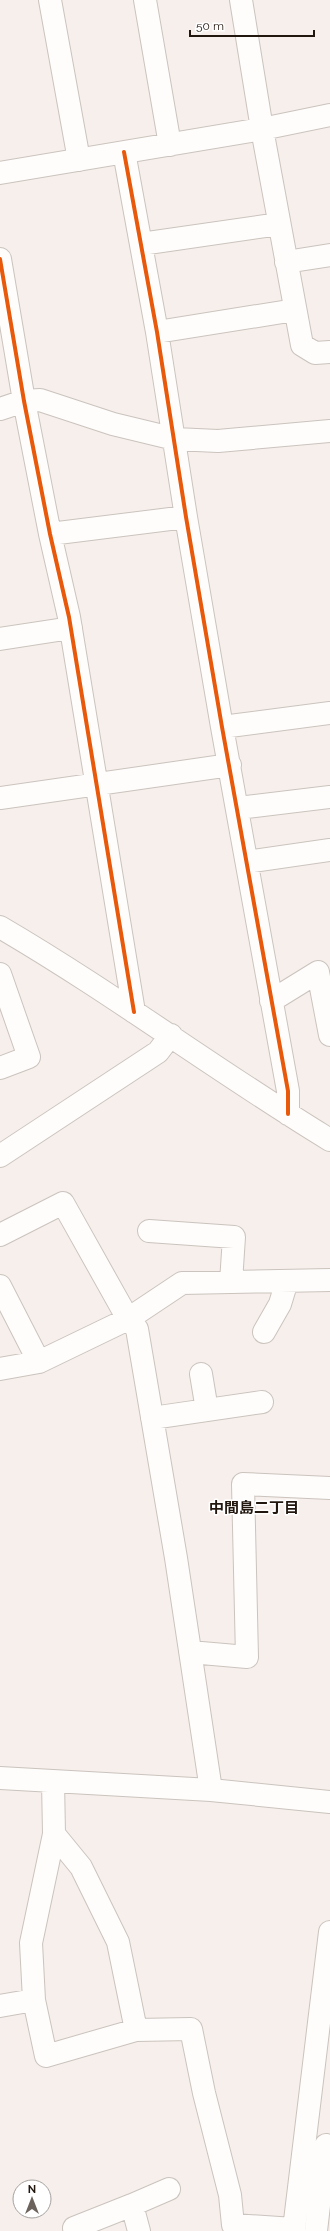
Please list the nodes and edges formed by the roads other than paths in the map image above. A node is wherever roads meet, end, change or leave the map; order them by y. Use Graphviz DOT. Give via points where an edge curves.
graph roads {
  1 [pos="50,0"];
  2 [pos="144,0"];
  3 [pos="241,0"];
  4 [pos="330,115"];
  5 [pos="262,129"];
  6 [pos="170,145"];
  7 [pos="124,152"];
  8 [pos="79,160"];
  9 [pos="0,173"];
  10 [pos="279,224"];
  11 [pos="141,244"];
  12 [pos="330,255"];
  13 [pos="0,260"];
  14 [pos="286,262"];
  15 [pos="295,310"];
  16 [pos="157,332"];
  17 [pos="330,352"];
  18 [pos="24,401"];
  19 [pos="0,409"];
  20 [pos="330,431"];
  21 [pos="175,440"];
  22 [pos="186,516"];
  23 [pos="50,534"];
  24 [pos="70,628"];
  25 [pos="0,638"];
  26 [pos="330,713"];
  27 [pos="222,727"];
  28 [pos="230,765"];
  29 [pos="96,784"];
  30 [pos="330,797"];
  31 [pos="0,798"];
  32 [pos="238,808"];
  33 [pos="330,850"];
  34 [pos="247,862"];
  35 [pos="1,930"];
  36 [pos="324,969"];
  37 [pos="0,974"];
  38 [pos="271,1001"];
  39 [pos="134,1012"];
  40 [pos="171,1035"];
  41 [pos="330,1035"];
  42 [pos="0,1068"];
  43 [pos="288,1114"];
  44 [pos="330,1140"];
  45 [pos="0,1156"];
  46 [pos="149,1231"];
  47 [pos="0,1236"];
  48 [pos="330,1280"];
  49 [pos="287,1281"];
  50 [pos="231,1282"];
  51 [pos="0,1286"];
  52 [pos="128,1319"];
  53 [pos="264,1332"];
  54 [pos="39,1362"];
  55 [pos="0,1369"];
  56 [pos="201,1374"];
  57 [pos="262,1402"];
  58 [pos="207,1410"];
  59 [pos="152,1418"];
  60 [pos="330,1488"];
  61 [pos="190,1652"];
  62 [pos="0,1778"];
  63 [pos="53,1781"];
  64 [pos="211,1790"];
  65 [pos="330,1802"];
  66 [pos="54,1834"];
  67 [pos="330,1932"];
  68 [pos="34,2000"];
  69 [pos="0,2006"];
  70 [pos="136,2030"];
  71 [pos="328,2145"];
  72 [pos="303,2147"];
  73 [pos="169,2189"];
  74 [pos="132,2205"];
  75 [pos="74,2228"];
  76 [pos="294,2230"];
  77 [pos="139,2231"];
  78 [pos="316,2231"];
  1 -- 8 [label="street"];
  2 -- 6 [label="street"];
  3 -- 5 [label="street"];
  4 -- 5 [label="street"];
  5 -- 6 [label="street"];
  5 -- 10 [label="street"];
  6 -- 7 [label="street"];
  7 -- 8 [label="street"];
  7 -- 11 [label="street"];
  8 -- 9 [label="street"];
  10 -- 11 [label="street"];
  10 -- 14 [label="street"];
  11 -- 16 [label="street"];
  12 -- 14 [label="street"];
  13 -- 18 [label="street"];
  14 -- 15 [label="street"];
  15 -- 16 [label="street"];
  15 -- 17 [label="street" via="302,345 315,353"];
  16 -- 21 [label="street"];
  18 -- 19 [label="street"];
  18 -- 21 [label="street" via="40,400 113,424"];
  18 -- 23 [label="street"];
  20 -- 21 [label="street" via="218,441"];
  21 -- 22 [label="street"];
  22 -- 23 [label="street"];
  22 -- 27 [label="street"];
  23 -- 24 [label="street"];
  24 -- 25 [label="street"];
  24 -- 29 [label="street"];
  26 -- 27 [label="street"];
  27 -- 28 [label="street"];
  28 -- 29 [label="street"];
  28 -- 32 [label="street"];
  29 -- 31 [label="street"];
  29 -- 39 [label="street"];
  30 -- 32 [label="street"];
  32 -- 34 [label="street"];
  33 -- 34 [label="street"];
  34 -- 38 [label="street"];
  35 -- 39 [label="street"];
  36 -- 38 [label="street"];
  36 -- 41 [label="street"];
  37 -- 42 [label="street" via="29,1057"];
  38 -- 43 [label="street" via="288,1091"];
  39 -- 40 [label="street"];
  40 -- 43 [label="street"];
  40 -- 45 [label="street" via="158,1052"];
  43 -- 44 [label="street"];
  46 -- 50 [label="street" via="234,1237"];
  47 -- 52 [label="street" via="64,1203"];
  48 -- 49 [label="street"];
  49 -- 50 [label="street"];
  49 -- 53 [label="street" via="280,1304"];
  50 -- 52 [label="street" via="182,1284"];
  51 -- 54 [label="street"];
  52 -- 54 [label="street"];
  52 -- 59 [label="street" via="137,1329"];
  54 -- 55 [label="street"];
  56 -- 58 [label="street"];
  57 -- 58 [label="street"];
  58 -- 59 [label="street"];
  59 -- 61 [label="street"];
  60 -- 61 [label="street" via="243,1484 247,1657"];
  61 -- 64 [label="street"];
  62 -- 63 [label="street"];
  63 -- 64 [label="street"];
  63 -- 66 [label="street"];
  64 -- 65 [label="street"];
  66 -- 68 [label="street" via="31,1943"];
  66 -- 70 [label="street" via="81,1866 118,1942"];
  67 -- 72 [label="street"];
  68 -- 69 [label="street"];
  68 -- 70 [label="street" via="46,2056"];
  70 -- 76 [label="street" via="191,2028 204,2093 230,2195 233,2225"];
  71 -- 72 [label="street"];
  71 -- 78 [label="street"];
  72 -- 76 [label="street"];
  73 -- 74 [label="street"];
  74 -- 75 [label="street"];
  74 -- 77 [label="street"];
}
